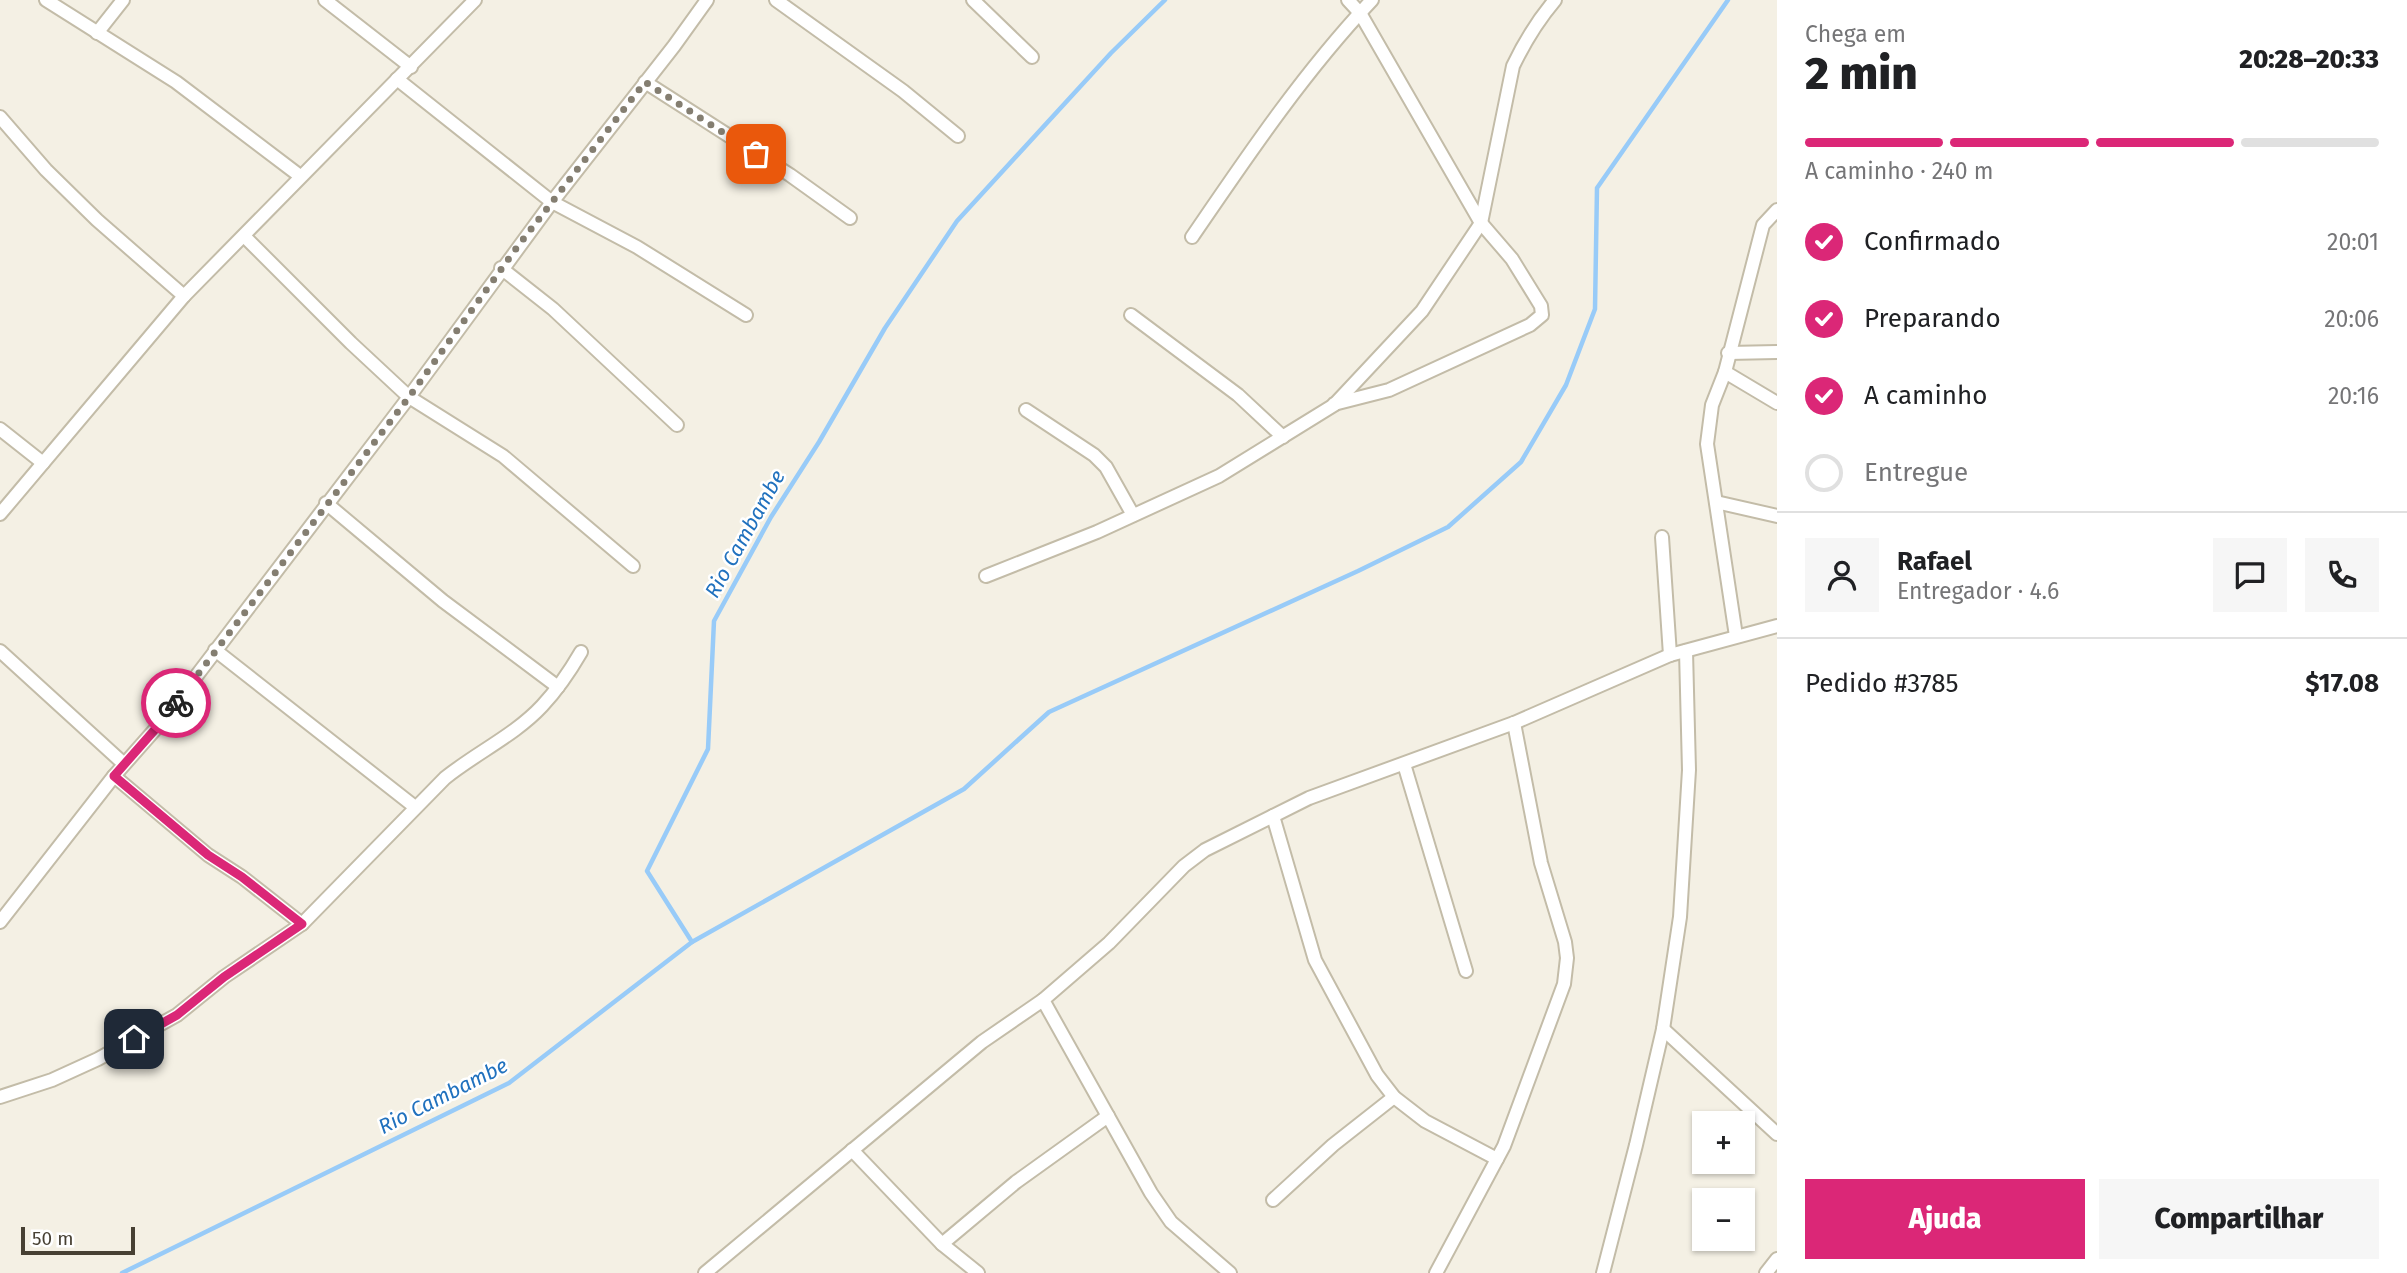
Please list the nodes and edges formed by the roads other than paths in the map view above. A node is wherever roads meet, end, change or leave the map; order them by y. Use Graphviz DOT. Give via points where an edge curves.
graph roads {
  1 [pos="46,0"];
  2 [pos="123,0"];
  3 [pos="325,0"];
  4 [pos="475,0"];
  5 [pos="707,0"];
  6 [pos="776,0"];
  7 [pos="973,0"];
  8 [pos="1348,0"];
  9 [pos="1372,0"];
  10 [pos="1555,0"];
  11 [pos="1360,13"];
  12 [pos="97,33"];
  13 [pos="1032,57"];
  14 [pos="411,67"];
  15 [pos="397,79"];
  16 [pos="645,82"];
  17 [pos="0,117"];
  18 [pos="958,136"];
  19 [pos="300,176"];
  20 [pos="552,202"];
  21 [pos="1777,210"];
  22 [pos="850,218"];
  23 [pos="1481,223"];
  24 [pos="244,236"];
  25 [pos="1192,237"];
  26 [pos="502,268"];
  27 [pos="184,296"];
  28 [pos="746,315"];
  29 [pos="1131,315"];
  30 [pos="1777,352"];
  31 [pos="1728,353"];
  32 [pos="1725,372"];
  33 [pos="409,397"];
  34 [pos="1777,403"];
  35 [pos="1334,405"];
  36 [pos="1026,410"];
  37 [pos="677,425"];
  38 [pos="0,429"];
  39 [pos="1283,437"];
  40 [pos="43,463"];
  41 [pos="1716,502"];
  42 [pos="326,503"];
  43 [pos="0,514"];
  44 [pos="1133,515"];
  45 [pos="1777,516"];
  46 [pos="1662,537"];
  47 [pos="633,566"];
  48 [pos="986,576"];
  49 [pos="1777,626"];
  50 [pos="1735,636"];
  51 [pos="0,650"];
  52 [pos="215,650"];
  53 [pos="1686,651"];
  54 [pos="581,652"];
  55 [pos="1670,655"];
  56 [pos="558,687"];
  57 [pos="1514,723"];
  58 [pos="124,764"];
  59 [pos="1404,764"];
  60 [pos="114,776"];
  61 [pos="415,807"];
  62 [pos="1273,816"];
  63 [pos="0,922"];
  64 [pos="302,924"];
  65 [pos="1466,971"];
  66 [pos="1043,1000"];
  67 [pos="1663,1029"];
  68 [pos="0,1097"];
  69 [pos="1394,1097"];
  70 [pos="1108,1115"];
  71 [pos="1777,1134"];
  72 [pos="852,1150"];
  73 [pos="1497,1159"];
  74 [pos="1273,1200"];
  75 [pos="942,1244"];
  76 [pos="1777,1259"];
  77 [pos="705,1273"];
  78 [pos="978,1273"];
  79 [pos="1230,1273"];
  80 [pos="1436,1273"];
  81 [pos="1603,1273"];
  82 [pos="1766,1273"];
  1 -- 12 [label="street"];
  2 -- 12 [label="street"];
  3 -- 14 [label="street"];
  4 -- 14 [label="street"];
  5 -- 16 [label="street"];
  6 -- 18 [label="street"];
  7 -- 13 [label="street"];
  8 -- 11 [label="street"];
  9 -- 11 [label="street"];
  10 -- 23 [label="street" via="1513,66"];
  11 -- 23 [label="street"];
  11 -- 25 [label="street" via="1263,134"];
  12 -- 19 [label="street" via="176,82"];
  14 -- 15 [label="street"];
  15 -- 19 [label="street"];
  15 -- 20 [label="street"];
  16 -- 20 [label="street"];
  16 -- 22 [label="street"];
  17 -- 27 [label="street" via="97,220"];
  19 -- 24 [label="street"];
  20 -- 26 [label="street"];
  20 -- 28 [label="street" via="638,247"];
  21 -- 31 [label="street" via="1763,225"];
  23 -- 35 [label="street" via="1422,311"];
  23 -- 35 [label="street" via="1512,259 1542,315 1530,325 1388,390"];
  24 -- 27 [label="street"];
  24 -- 33 [label="street"];
  26 -- 33 [label="street"];
  26 -- 37 [label="street" via="553,309"];
  27 -- 40 [label="street"];
  29 -- 39 [label="street" via="1238,395"];
  30 -- 31 [label="street"];
  31 -- 32 [label="street"];
  32 -- 34 [label="street"];
  32 -- 41 [label="street" via="1708,428"];
  33 -- 42 [label="street"];
  33 -- 47 [label="street" via="503,456"];
  35 -- 39 [label="street"];
  36 -- 44 [label="street" via="1094,455 1106,467"];
  38 -- 40 [label="street"];
  39 -- 44 [label="street" via="1219,475"];
  40 -- 43 [label="street"];
  41 -- 45 [label="street"];
  41 -- 50 [label="street"];
  42 -- 52 [label="street"];
  42 -- 56 [label="street" via="443,601"];
  44 -- 48 [label="street"];
  46 -- 55 [label="street"];
  49 -- 50 [label="street"];
  50 -- 53 [label="street"];
  51 -- 58 [label="street"];
  52 -- 58 [label="street"];
  52 -- 61 [label="street"];
  53 -- 55 [label="street"];
  53 -- 67 [label="street" via="1689,770 1680,917"];
  54 -- 56 [label="street"];
  55 -- 57 [label="street"];
  56 -- 61 [label="street" via="528,719 444,778"];
  57 -- 59 [label="street"];
  57 -- 73 [label="street" via="1541,863 1567,958 1564,984"];
  58 -- 60 [label="street"];
  59 -- 62 [label="street"];
  59 -- 65 [label="street"];
  60 -- 63 [label="street"];
  60 -- 64 [label="street" via="208,855"];
  61 -- 64 [label="street"];
  62 -- 66 [label="street" via="1205,850 1184,866 1109,943"];
  62 -- 69 [label="street" via="1315,960 1377,1075"];
  64 -- 68 [label="street" via="177,1015 98,1059"];
  66 -- 70 [label="street"];
  66 -- 72 [label="street" via="982,1042"];
  67 -- 71 [label="street"];
  67 -- 81 [label="street"];
  69 -- 73 [label="street" via="1425,1121"];
  69 -- 74 [label="street" via="1333,1144"];
  70 -- 75 [label="street"];
  70 -- 79 [label="street" via="1171,1223"];
  72 -- 75 [label="street"];
  72 -- 77 [label="street"];
  73 -- 80 [label="street"];
  75 -- 78 [label="street"];
  76 -- 82 [label="street"];
}
